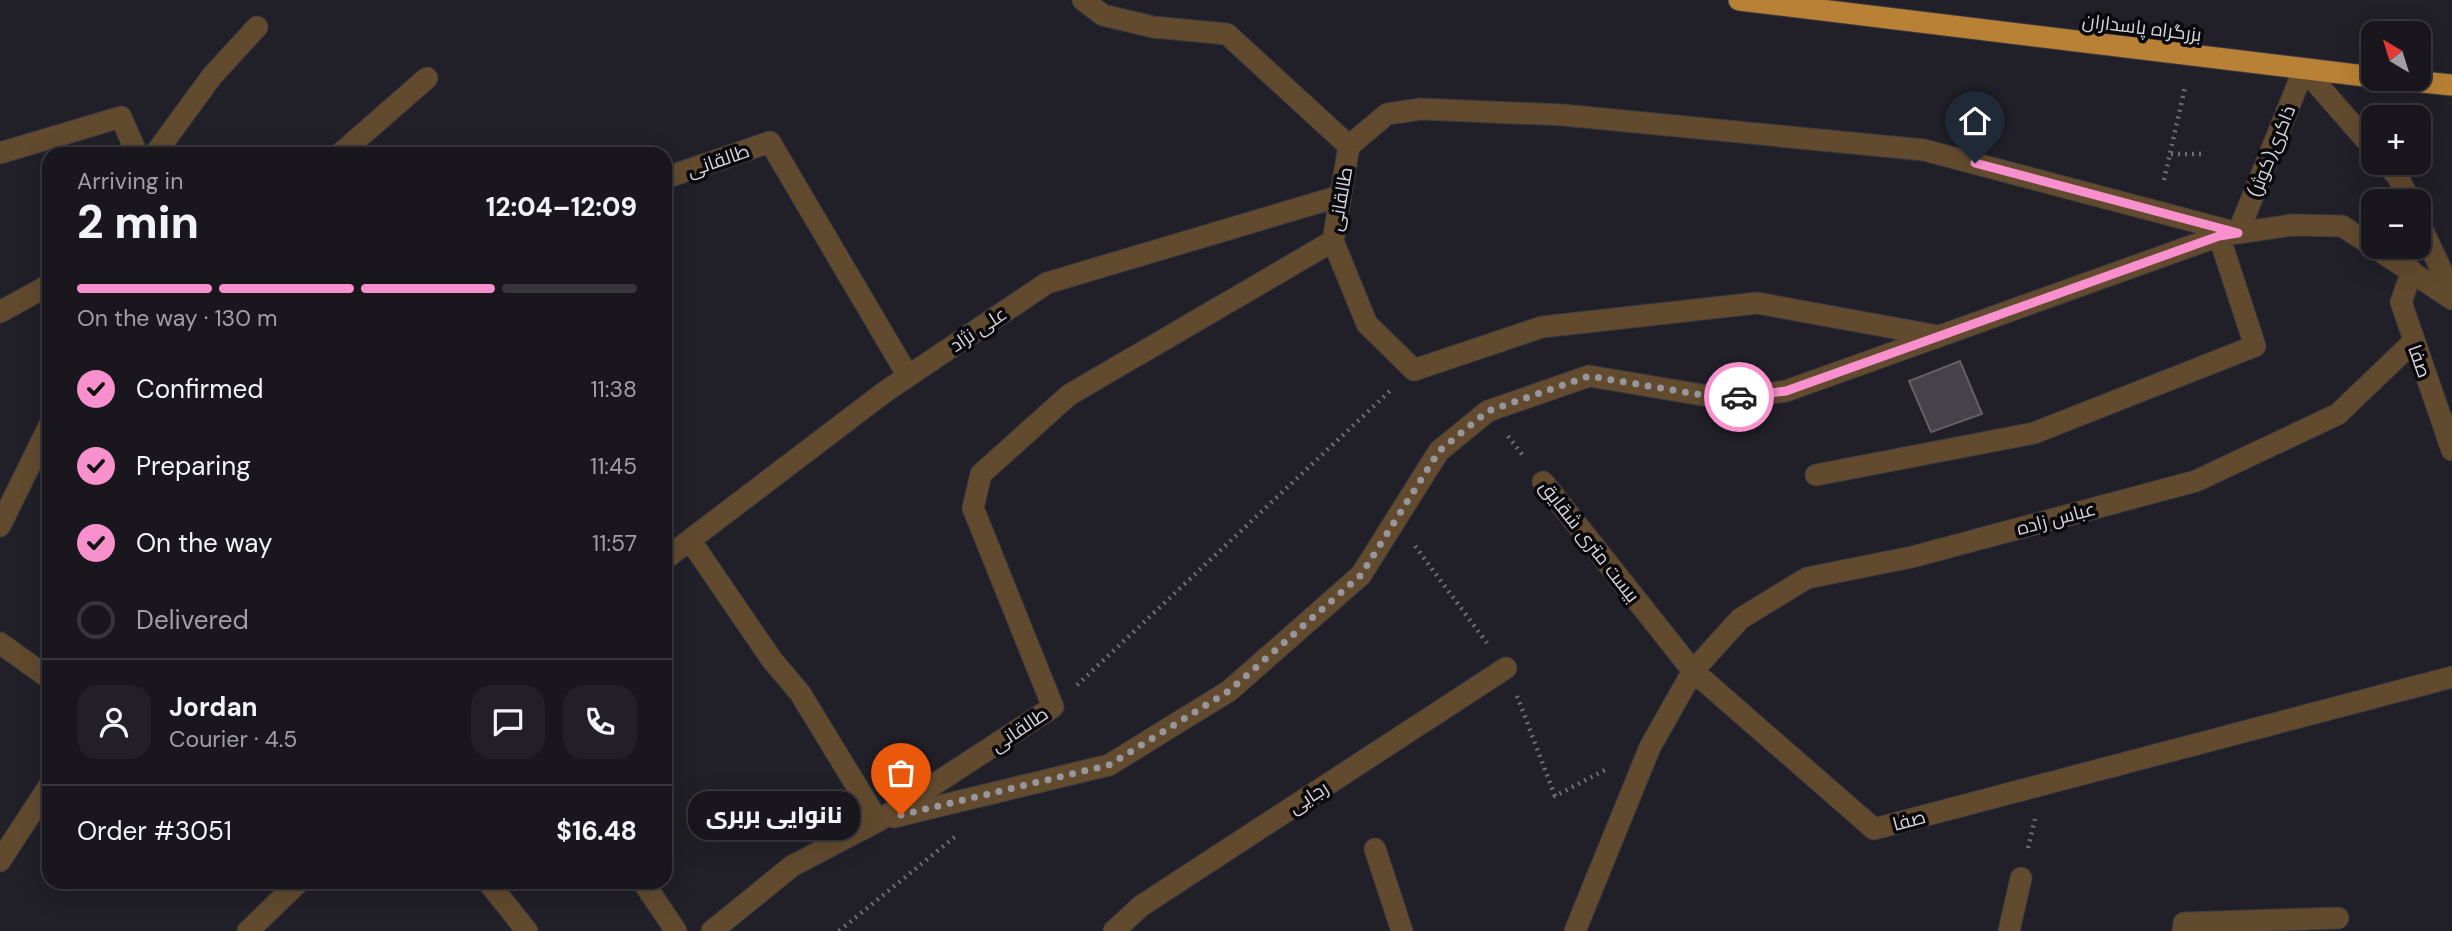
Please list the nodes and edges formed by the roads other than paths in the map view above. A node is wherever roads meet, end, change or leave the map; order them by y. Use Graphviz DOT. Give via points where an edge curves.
graph roads {
  1 [pos="1083,0"];
  2 [pos="1739,0"];
  3 [pos="257,27"];
  4 [pos="2304,69"];
  5 [pos="2361,76"];
  6 [pos="426,78"];
  7 [pos="2431,83"];
  8 [pos="2452,85"];
  9 [pos="2361,134"];
  10 [pos="1349,146"];
  11 [pos="134,147"];
  12 [pos="161,147"];
  13 [pos="348,147"];
  14 [pos="0,153"];
  15 [pos="672,176"];
  16 [pos="1340,195"];
  17 [pos="2228,234"];
  18 [pos="2361,238"];
  19 [pos="1333,241"];
  20 [pos="2431,248"];
  21 [pos="2394,259"];
  22 [pos="2412,271"];
  23 [pos="42,289"];
  24 [pos="2452,293"];
  25 [pos="2452,299"];
  26 [pos="0,312"];
  27 [pos="1940,336"];
  28 [pos="2413,342"];
  29 [pos="908,376"];
  30 [pos="42,440"];
  31 [pos="2452,450"];
  32 [pos="1816,475"];
  33 [pos="1543,482"];
  34 [pos="0,526"];
  35 [pos="690,540"];
  36 [pos="672,554"];
  37 [pos="0,643"];
  38 [pos="1506,668"];
  39 [pos="1693,671"];
  40 [pos="42,673"];
  41 [pos="2452,677"];
  42 [pos="42,797"];
  43 [pos="878,821"];
  44 [pos="1375,849"];
  45 [pos="0,861"];
  46 [pos="2021,878"];
  47 [pos="292,889"];
  48 [pos="494,889"];
  49 [pos="648,889"];
  50 [pos="2338,918"];
  51 [pos="248,931"];
  52 [pos="527,931"];
  53 [pos="676,931"];
  54 [pos="712,931"];
  55 [pos="1114,931"];
  56 [pos="1402,931"];
  57 [pos="1575,931"];
  58 [pos="2009,931"];
  59 [pos="2183,931"];
  1 -- 10 [label="street" via="1103,15 1153,27 1227,34"];
  2 -- 4 [label="highway, بزرگراه پاسداران"];
  3 -- 12 [label="street" via="212,76"];
  4 -- 5 [label="highway, بزرگراه پاسداران"];
  4 -- 9 [label="street"];
  4 -- 17 [label="street, ذاکری(کوثر)"];
  6 -- 13 [label="street"];
  7 -- 8 [label="highway"];
  10 -- 16 [label="street, طالقانی"];
  10 -- 17 [label="street, طالقانی" via="1387,114 1421,109 1563,115 1924,150"];
  11 -- 14 [label="street" via="121,117"];
  15 -- 29 [label="street, طالقانی" via="770,142"];
  16 -- 19 [label="street, طالقانی"];
  16 -- 29 [label="street, علی نژاد" via="1047,283"];
  17 -- 18 [label="street" via="2292,225 2342,226"];
  17 -- 27 [label="street"];
  17 -- 32 [label="street" via="2255,346 2034,433"];
  19 -- 27 [label="street" via="1367,324 1414,370 1542,327 1757,303"];
  19 -- 43 [label="street, طالقانی" via="1069,395 981,474 973,508 1053,707"];
  20 -- 24 [label="street"];
  21 -- 22 [label="street"];
  22 -- 25 [label="street"];
  22 -- 28 [label="street, صفا" via="2401,302"];
  23 -- 26 [label="street"];
  27 -- 43 [label="street" via="1786,391 1726,399 1589,376 1488,411 1439,451 1361,575 1229,691 1109,765"];
  28 -- 31 [label="street, صفا"];
  28 -- 39 [label="street, عباس زاده" via="2338,414 2196,481 1912,556 1807,578 1740,619"];
  29 -- 35 [label="street, علی نژاد"];
  30 -- 34 [label="street"];
  33 -- 39 [label="street, بیست متری شقایق"];
  35 -- 36 [label="street, علی نژاد"];
  35 -- 43 [label="street" via="800,693"];
  37 -- 40 [label="street"];
  38 -- 55 [label="street, رجایی" via="1141,906"];
  39 -- 41 [label="street, صفا" via="1874,828"];
  39 -- 57 [label="street" via="1650,747"];
  42 -- 45 [label="street"];
  43 -- 54 [label="street" via="792,866"];
  44 -- 56 [label="street"];
  46 -- 58 [label="street"];
  47 -- 51 [label="street"];
  48 -- 52 [label="street"];
  49 -- 53 [label="street"];
  50 -- 59 [label="street" via="2184,923"];
}
